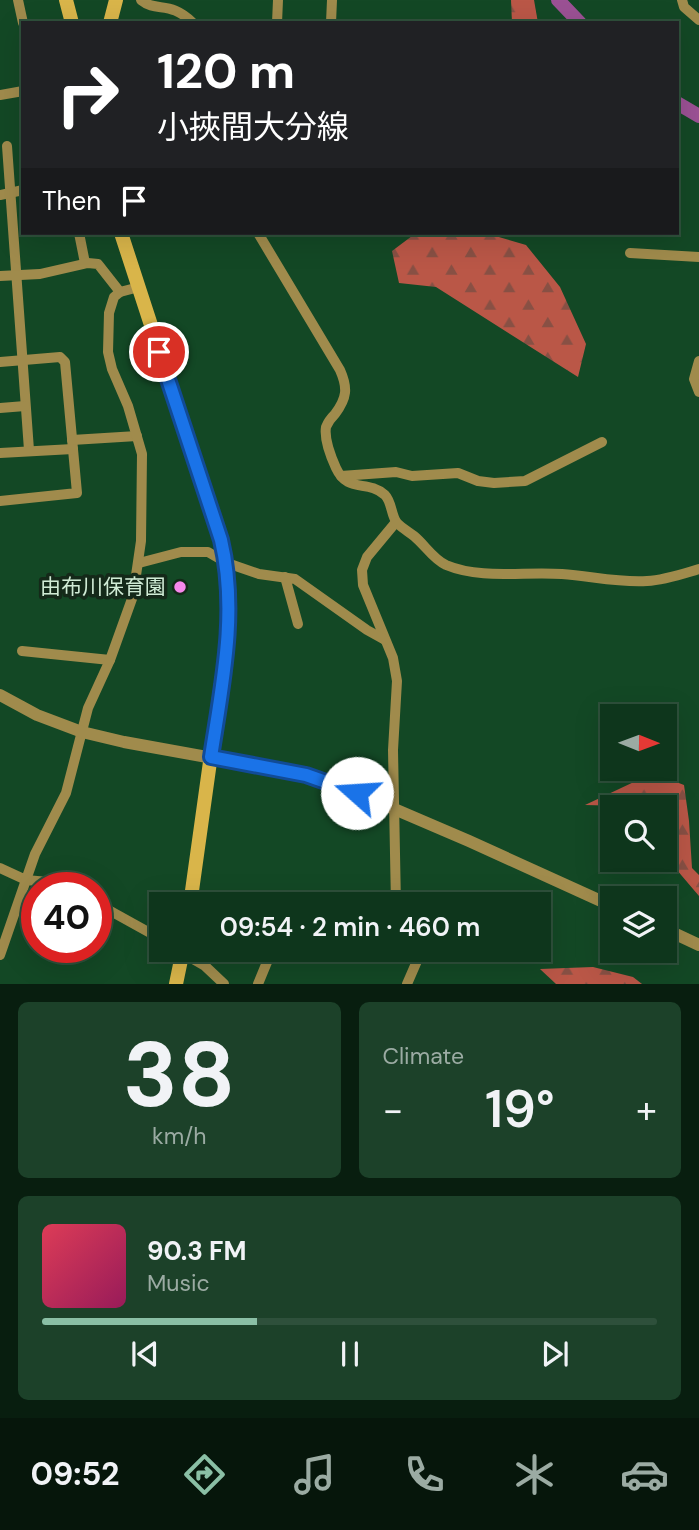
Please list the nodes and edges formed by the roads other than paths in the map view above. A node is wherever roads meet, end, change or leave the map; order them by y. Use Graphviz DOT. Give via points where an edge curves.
graph roads {
  1 [pos="19,0"];
  2 [pos="66,0"];
  3 [pos="116,0"];
  4 [pos="141,0"];
  5 [pos="278,0"];
  6 [pos="332,0"];
  7 [pos="682,0"];
  8 [pos="699,20"];
  9 [pos="23,21"];
  10 [pos="71,21"];
  11 [pos="111,21"];
  12 [pos="191,21"];
  13 [pos="277,21"];
  14 [pos="331,21"];
  15 [pos="21,90"];
  16 [pos="0,95"];
  17 [pos="7,146"];
  18 [pos="5,194"];
  19 [pos="79,235"];
  20 [pos="126,235"];
  21 [pos="259,235"];
  22 [pos="629,253"];
  23 [pos="699,257"];
  24 [pos="85,263"];
  25 [pos="16,274"];
  26 [pos="0,276"];
  27 [pos="139,287"];
  28 [pos="120,292"];
  29 [pos="22,360"];
  30 [pos="699,361"];
  31 [pos="0,362"];
  32 [pos="699,393"];
  33 [pos="25,406"];
  34 [pos="0,408"];
  35 [pos="137,436"];
  36 [pos="602,442"];
  37 [pos="73,444"];
  38 [pos="29,450"];
  39 [pos="0,453"];
  40 [pos="341,476"];
  41 [pos="0,501"];
  42 [pos="396,522"];
  43 [pos="139,563"];
  44 [pos="227,563"];
  45 [pos="699,569"];
  46 [pos="285,577"];
  47 [pos="298,624"];
  48 [pos="385,640"];
  49 [pos="22,651"];
  50 [pos="110,660"];
  51 [pos="0,695"];
  52 [pos="82,732"];
  53 [pos="211,757"];
  54 [pos="395,810"];
  55 [pos="0,868"];
  56 [pos="29,872"];
  57 [pos="21,878"];
  58 [pos="192,892"];
  59 [pos="396,892"];
  60 [pos="21,894"];
  61 [pos="600,901"];
  62 [pos="112,912"];
  63 [pos="149,932"];
  64 [pos="677,935"];
  65 [pos="699,946"];
  66 [pos="0,955"];
  67 [pos="180,962"];
  68 [pos="199,962"];
  69 [pos="267,962"];
  70 [pos="416,962"];
  71 [pos="176,984"];
  72 [pos="224,984"];
  73 [pos="258,984"];
  74 [pos="407,984"];
  1 -- 9 [label="street"];
  2 -- 10 [label="main road"];
  3 -- 11 [label="main road"];
  4 -- 12 [label="street" via="146,5 174,6"];
  5 -- 13 [label="street"];
  6 -- 14 [label="street"];
  7 -- 8 [label="street"];
  15 -- 16 [label="street"];
  17 -- 18 [label="street"];
  18 -- 25 [label="street"];
  19 -- 24 [label="street"];
  20 -- 27 [label="main road"];
  21 -- 40 [label="street" via="346,385 345,398 327,424 326,434"];
  22 -- 23 [label="street"];
  24 -- 25 [label="street" via="40,274"];
  24 -- 28 [label="street" via="98,264"];
  25 -- 26 [label="street"];
  25 -- 29 [label="street"];
  27 -- 28 [label="street"];
  27 -- 44 [label="main road"];
  28 -- 35 [label="street" via="111,304 108,352"];
  29 -- 31 [label="street"];
  29 -- 33 [label="street"];
  29 -- 37 [label="street" via="60,357 65,362"];
  30 -- 32 [label="street" via="694,379"];
  33 -- 34 [label="street"];
  33 -- 38 [label="street"];
  35 -- 37 [label="street"];
  35 -- 43 [label="street" via="142,454"];
  36 -- 40 [label="street" via="525,481 494,483 458,473"];
  37 -- 38 [label="street"];
  37 -- 41 [label="street" via="76,494"];
  38 -- 39 [label="street"];
  40 -- 42 [label="street" via="350,484 374,488 387,496"];
  42 -- 45 [label="street" via="435,558 462,569 648,581"];
  42 -- 48 [label="street" via="362,570 363,585"];
  43 -- 44 [label="street" via="181,552 208,552"];
  43 -- 50 [label="street" via="133,596"];
  44 -- 46 [label="street"];
  44 -- 53 [label="main road" via="230,617"];
  46 -- 47 [label="street"];
  46 -- 48 [label="street" via="295,579"];
  48 -- 54 [label="street" via="397,681"];
  49 -- 50 [label="street"];
  50 -- 52 [label="street"];
  51 -- 52 [label="street"];
  52 -- 53 [label="street"];
  52 -- 56 [label="street" via="66,793"];
  53 -- 54 [label="street" via="306,775"];
  53 -- 58 [label="main road"];
  54 -- 59 [label="street"];
  54 -- 61 [label="street"];
  55 -- 57 [label="street"];
  60 -- 66 [label="street"];
  62 -- 63 [label="street"];
  64 -- 65 [label="street"];
  67 -- 71 [label="main road"];
  68 -- 72 [label="street"];
  69 -- 73 [label="street"];
  70 -- 74 [label="street"];
}
